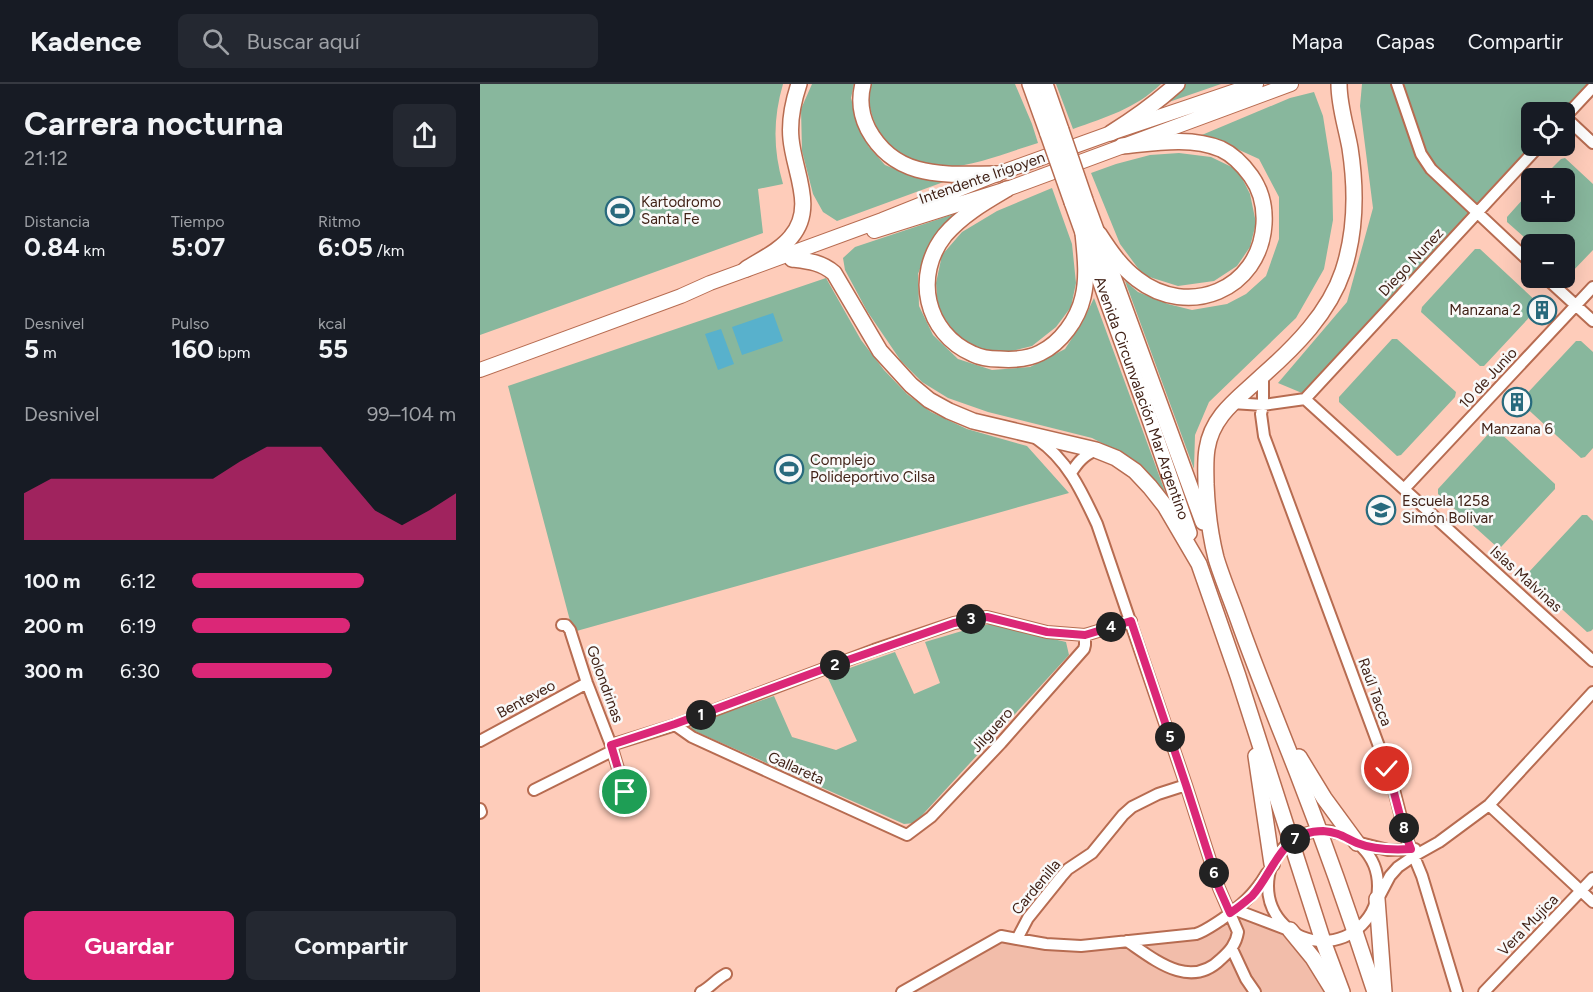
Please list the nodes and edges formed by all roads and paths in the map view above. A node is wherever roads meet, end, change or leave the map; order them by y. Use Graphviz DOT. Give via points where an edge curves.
graph roads {
  1 [pos="799,84"];
  2 [pos="862,84"];
  3 [pos="1030,84"];
  4 [pos="1177,84"];
  5 [pos="1256,84"];
  6 [pos="1290,84"];
  7 [pos="1339,84"];
  8 [pos="1397,84"];
  9 [pos="1045,85"];
  10 [pos="1593,87"];
  11 [pos="1575,106"];
  12 [pos="1575,126"];
  13 [pos="1054,132"];
  14 [pos="1111,133"];
  15 [pos="1593,142"];
  16 [pos="1122,146"];
  17 [pos="1530,156"];
  18 [pos="997,174"];
  19 [pos="1007,189"];
  20 [pos="1079,201"];
  21 [pos="1477,213"];
  22 [pos="1083,233"];
  23 [pos="1099,234"];
  24 [pos="1521,254"];
  25 [pos="792,259"];
  26 [pos="746,269"];
  27 [pos="1593,287"];
  28 [pos="1557,288"];
  29 [pos="681,296"];
  30 [pos="1576,305"];
  31 [pos="1593,321"];
  32 [pos="480,370"];
  33 [pos="1263,376"];
  34 [pos="1305,399"];
  35 [pos="1232,403"];
  36 [pos="1263,405"];
  37 [pos="1032,435"];
  38 [pos="1096,450"];
  39 [pos="1071,473"];
  40 [pos="1404,489"];
  41 [pos="1216,559"];
  42 [pos="1199,564"];
  43 [pos="1131,621"];
  44 [pos="562,625"];
  45 [pos="1085,635"];
  46 [pos="1593,661"];
  47 [pos="587,683"];
  48 [pos="1593,693"];
  49 [pos="1250,714"];
  50 [pos="675,724"];
  51 [pos="1280,727"];
  52 [pos="480,741"];
  53 [pos="611,748"];
  54 [pos="1186,785"];
  55 [pos="534,790"];
  56 [pos="625,792"];
  57 [pos="1489,806"];
  58 [pos="1320,831"];
  59 [pos="907,835"];
  60 [pos="1291,842"];
  61 [pos="1357,843"];
  62 [pos="1413,852"];
  63 [pos="1272,864"];
  64 [pos="1593,878"];
  65 [pos="1581,891"];
  66 [pos="1377,899"];
  67 [pos="1593,902"];
  68 [pos="1233,911"];
  69 [pos="1290,930"];
  70 [pos="1355,931"];
  71 [pos="1017,939"];
  72 [pos="1127,941"];
  73 [pos="1323,941"];
  74 [pos="1232,949"];
  75 [pos="726,974"];
  76 [pos="701,992"];
  77 [pos="902,992"];
  78 [pos="1255,992"];
  79 [pos="1334,992"];
  80 [pos="1342,992"];
  81 [pos="1375,992"];
  82 [pos="1384,992"];
  83 [pos="1457,992"];
  84 [pos="1484,992"];
  1 -- 26 [label="highway" via="791,138 803,215 786,243"];
  2 -- 18 [label="highway" via="866,125 891,158 911,169 927,172"];
  3 -- 13 [label="highway"];
  4 -- 14 [label="highway" via="1158,102"];
  5 -- 14 [label="main road, Intendente Irigoyen"];
  6 -- 16 [label="main road, Intendente Irigoyen"];
  7 -- 33 [label="highway" via="1353,180 1348,254 1335,290 1315,322"];
  8 -- 21 [label="street" via="1421,154 1431,170"];
  9 -- 13 [label="highway"];
  10 -- 11 [label="street"];
  12 -- 15 [label="street"];
  13 -- 20 [label="highway, bridge"];
  14 -- 18 [label="main road, Intendente Irigoyen"];
  16 -- 19 [label="main road, Intendente Irigoyen"];
  16 -- 23 [label="highway" via="1188,142 1231,155 1248,172 1261,195 1264,232 1254,261 1231,285 1204,296 1183,297 1159,292 1137,280 1118,262"];
  17 -- 21 [label="street, Diego Nunez"];
  18 -- 26 [label="main road, Intendente Irigoyen"];
  19 -- 22 [label="highway" via="958,221 937,247 928,270 926,285 934,316 955,344 974,355 1011,360 1039,354 1057,342 1072,322 1084,295"];
  19 -- 25 [label="main road, Intendente Irigoyen"];
  20 -- 22 [label="highway"];
  20 -- 23 [label="highway"];
  21 -- 24 [label="street"];
  21 -- 34 [label="street, Diego Nunez"];
  22 -- 42 [label="highway, Avenida Circunvalación Mar Argentino"];
  23 -- 41 [label="highway, Avenida Circunvalación Mar Argentino"];
  25 -- 29 [label="main road, Intendente Irigoyen" via="712,290"];
  25 -- 37 [label="highway" via="819,264 834,273 880,351 929,400 973,421"];
  26 -- 29 [label="main road, Intendente Irigoyen"];
  27 -- 30 [label="street, 10 de Junio"];
  28 -- 30 [label="street"];
  29 -- 32 [label="main road, Intendente Irigoyen"];
  30 -- 31 [label="street"];
  30 -- 40 [label="street, 10 de Junio"];
  33 -- 35 [label="highway"];
  33 -- 36 [label="street, Raúl Tacca"];
  34 -- 36 [label="street"];
  34 -- 40 [label="street, Islas Malvinas"];
  35 -- 36 [label="street"];
  35 -- 41 [label="highway" via="1212,430 1207,449 1207,508"];
  36 -- 62 [label="street, Raúl Tacca" via="1264,436 1380,749"];
  37 -- 38 [label="highway"];
  37 -- 39 [label="street" via="1057,454"];
  38 -- 39 [label="street" via="1086,454"];
  38 -- 42 [label="highway" via="1135,471 1150,487"];
  39 -- 43 [label="street" via="1097,524"];
  40 -- 46 [label="street, Islas Malvinas"];
  41 -- 51 [label="highway"];
  42 -- 49 [label="highway"];
  43 -- 45 [label="street"];
  43 -- 54 [label="street"];
  44 -- 47 [label="street, Golondrinas" via="570,630"];
  45 -- 50 [label="street" via="1047,632 993,618 954,623"];
  45 -- 59 [label="street, Jilguero" via="1084,649 1008,735 931,817"];
  47 -- 52 [label="street, Benteveo"];
  47 -- 53 [label="street, Golondrinas"];
  48 -- 57 [label="street"];
  49 -- 60 [label="highway"];
  49 -- 63 [label="highway"];
  50 -- 53 [label="street"];
  50 -- 59 [label="street, Gallareta" via="692,737"];
  51 -- 58 [label="highway"];
  51 -- 61 [label="highway"];
  53 -- 55 [label="street"];
  53 -- 56 [label="street, Golondrinas"];
  54 -- 68 [label="street" via="1219,888"];
  54 -- 71 [label="street, Cardenilla" via="1158,794 1123,815 1092,853 1061,877 1028,918"];
  57 -- 62 [label="street" via="1439,842"];
  57 -- 65 [label="street"];
  58 -- 60 [label="street"];
  58 -- 61 [label="street" via="1340,834"];
  58 -- 70 [label="highway"];
  60 -- 63 [label="street"];
  60 -- 73 [label="highway"];
  61 -- 62 [label="street"];
  61 -- 66 [label="street" via="1375,868"];
  62 -- 66 [label="street" via="1390,876"];
  62 -- 83 [label="street, Raúl Tacca"];
  63 -- 68 [label="street" via="1252,895"];
  63 -- 69 [label="street" via="1268,882 1270,901 1277,917"];
  64 -- 65 [label="street, Vera Mujica"];
  65 -- 67 [label="street"];
  65 -- 84 [label="street, Vera Mujica"];
  66 -- 70 [label="street" via="1369,917"];
  66 -- 82 [label="highway"];
  68 -- 69 [label="street"];
  68 -- 72 [label="street" via="1196,934"];
  68 -- 74 [label="street" via="1238,932"];
  69 -- 73 [label="street" via="1304,938"];
  69 -- 79 [label="highway"];
  70 -- 73 [label="street"];
  70 -- 81 [label="highway"];
  71 -- 72 [label="street" via="1081,946"];
  71 -- 77 [label="street, Cardenilla" via="1001,936"];
  72 -- 74 [label="street" via="1162,965 1183,972 1215,965"];
  73 -- 80 [label="highway"];
  74 -- 78 [label="street"];
  75 -- 76 [label="street"];
}
